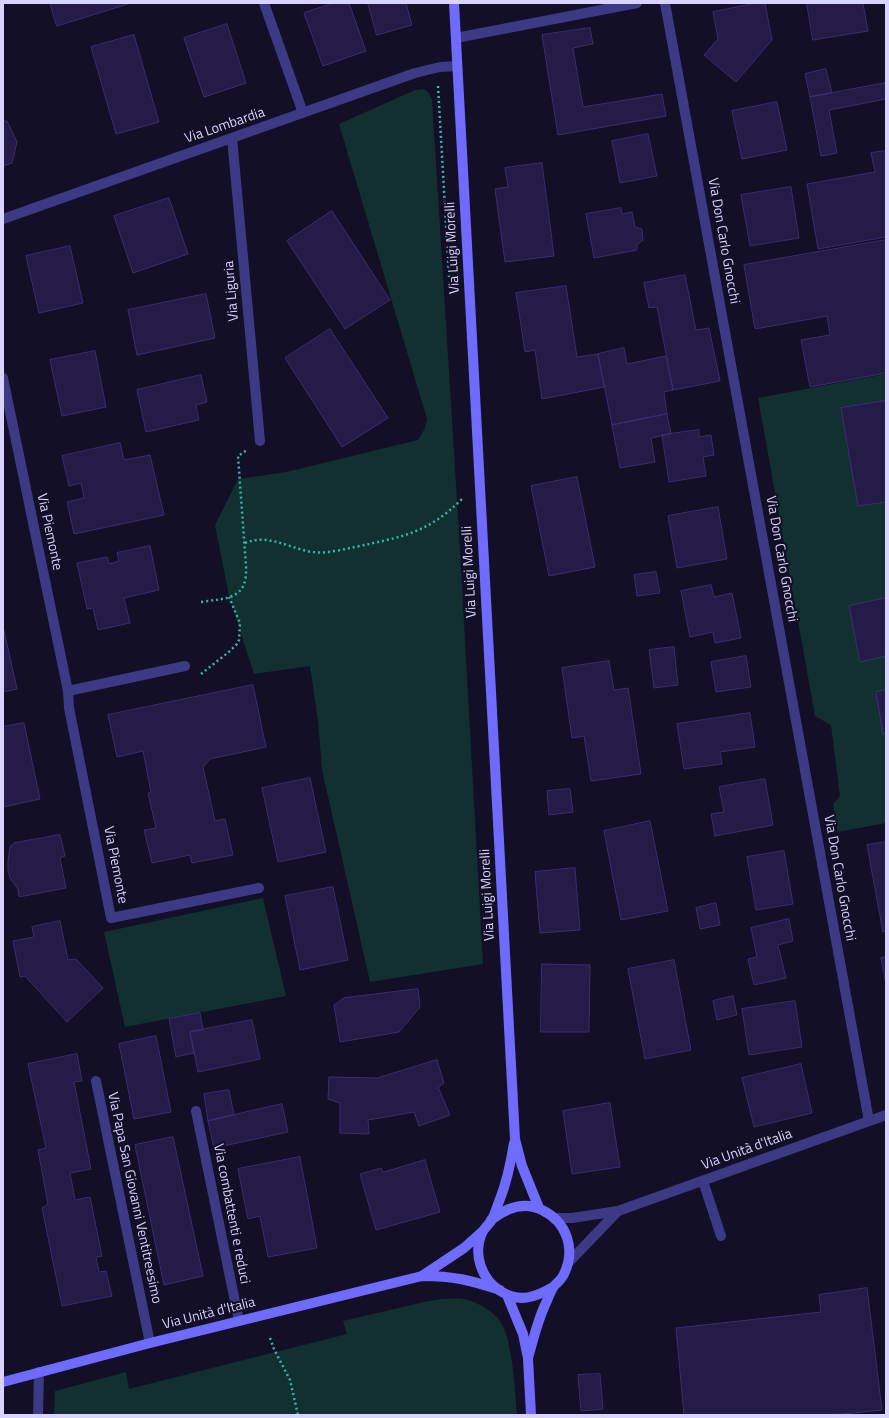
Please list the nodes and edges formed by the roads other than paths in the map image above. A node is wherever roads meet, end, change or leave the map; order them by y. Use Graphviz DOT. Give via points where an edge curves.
graph roads {
  1 [pos="264,3"];
  2 [pos="454,3"];
  3 [pos="637,3"];
  4 [pos="666,3"];
  5 [pos="456,38"];
  6 [pos="457,66"];
  7 [pos="303,113"];
  8 [pos="232,138"];
  9 [pos="3,219"];
  10 [pos="3,378"];
  11 [pos="260,441"];
  12 [pos="185,666"];
  13 [pos="68,691"];
  14 [pos="259,888"];
  15 [pos="96,1082"];
  16 [pos="196,1112"];
  17 [pos="886,1115"];
  18 [pos="868,1121"];
  19 [pos="515,1139"];
  20 [pos="703,1181"];
  21 [pos="539,1208"];
  22 [pos="618,1211"];
  23 [pos="555,1218"];
  24 [pos="491,1220"];
  25 [pos="484,1231"];
  26 [pos="721,1236"];
  27 [pos="569,1262"];
  28 [pos="422,1276"];
  29 [pos="553,1288"];
  30 [pos="503,1293"];
  31 [pos="238,1321"];
  32 [pos="150,1343"];
  33 [pos="528,1358"];
  34 [pos="39,1372"];
  35 [pos="3,1382"];
  36 [pos="533,1414"];
  37 [pos="38,1415"];
  1 -- 7 [label="street"];
  2 -- 5 [label="street, Via Luigi Morelli"];
  3 -- 5 [label="street"];
  4 -- 18 [label="street, Via Don Carlo Gnocchi"];
  5 -- 6 [label="street, Via Luigi Morelli"];
  6 -- 7 [label="street, Via Lombardia" via="415,73"];
  6 -- 19 [label="street, Via Luigi Morelli"];
  7 -- 8 [label="street, Via Lombardia"];
  8 -- 9 [label="street, Via Lombardia"];
  8 -- 11 [label="street, Via Liguria"];
  10 -- 13 [label="street, Via Piemonte"];
  12 -- 13 [label="street"];
  13 -- 14 [label="street, Via Piemonte" via="69,708 111,918"];
  15 -- 32 [label="street, Via Papa San Giovanni Ventitreesimo"];
  16 -- 31 [label="street, Via combattenti e reduci"];
  17 -- 18 [label="street, Via Unità d'Italia"];
  18 -- 20 [label="street, Via Unità d'Italia"];
  19 -- 21 [label="street, Via Luigi Morelli" via="522,1166"];
  19 -- 24 [label="street, Via Luigi Morelli" via="509,1171"];
  20 -- 22 [label="street, Via Unità d'Italia"];
  20 -- 26 [label="street"];
  21 -- 23 [label="street, Via Luigi Morelli"];
  21 -- 24 [label="street, Via Luigi Morelli" via="515,1207"];
  22 -- 23 [label="street, Via Unità d'Italia"];
  22 -- 27 [label="street, Via Unità d'Italia"];
  23 -- 27 [label="street, Via Luigi Morelli" via="566,1232 570,1247"];
  24 -- 25 [label="street, Via Luigi Morelli"];
  25 -- 28 [label="street, Via Unità d'Italia" via="464,1248"];
  25 -- 30 [label="street, Via Luigi Morelli" via="479,1244 482,1270 489,1282"];
  27 -- 29 [label="street, Via Luigi Morelli" via="563,1276"];
  28 -- 30 [label="street, Via Unità d'Italia" via="446,1276 469,1280"];
  28 -- 31 [label="street, Via Unità d'Italia"];
  29 -- 30 [label="street, Via Luigi Morelli" via="540,1295 525,1298"];
  29 -- 33 [label="street, Via Luigi Morelli"];
  30 -- 33 [label="street, Via Luigi Morelli" via="523,1334"];
  31 -- 32 [label="street, Via Unità d'Italia"];
  32 -- 34 [label="street, Via Unità d'Italia"];
  33 -- 36 [label="street, Via Luigi Morelli"];
  34 -- 35 [label="street, Via Unità d'Italia"];
  34 -- 37 [label="street"];
}
